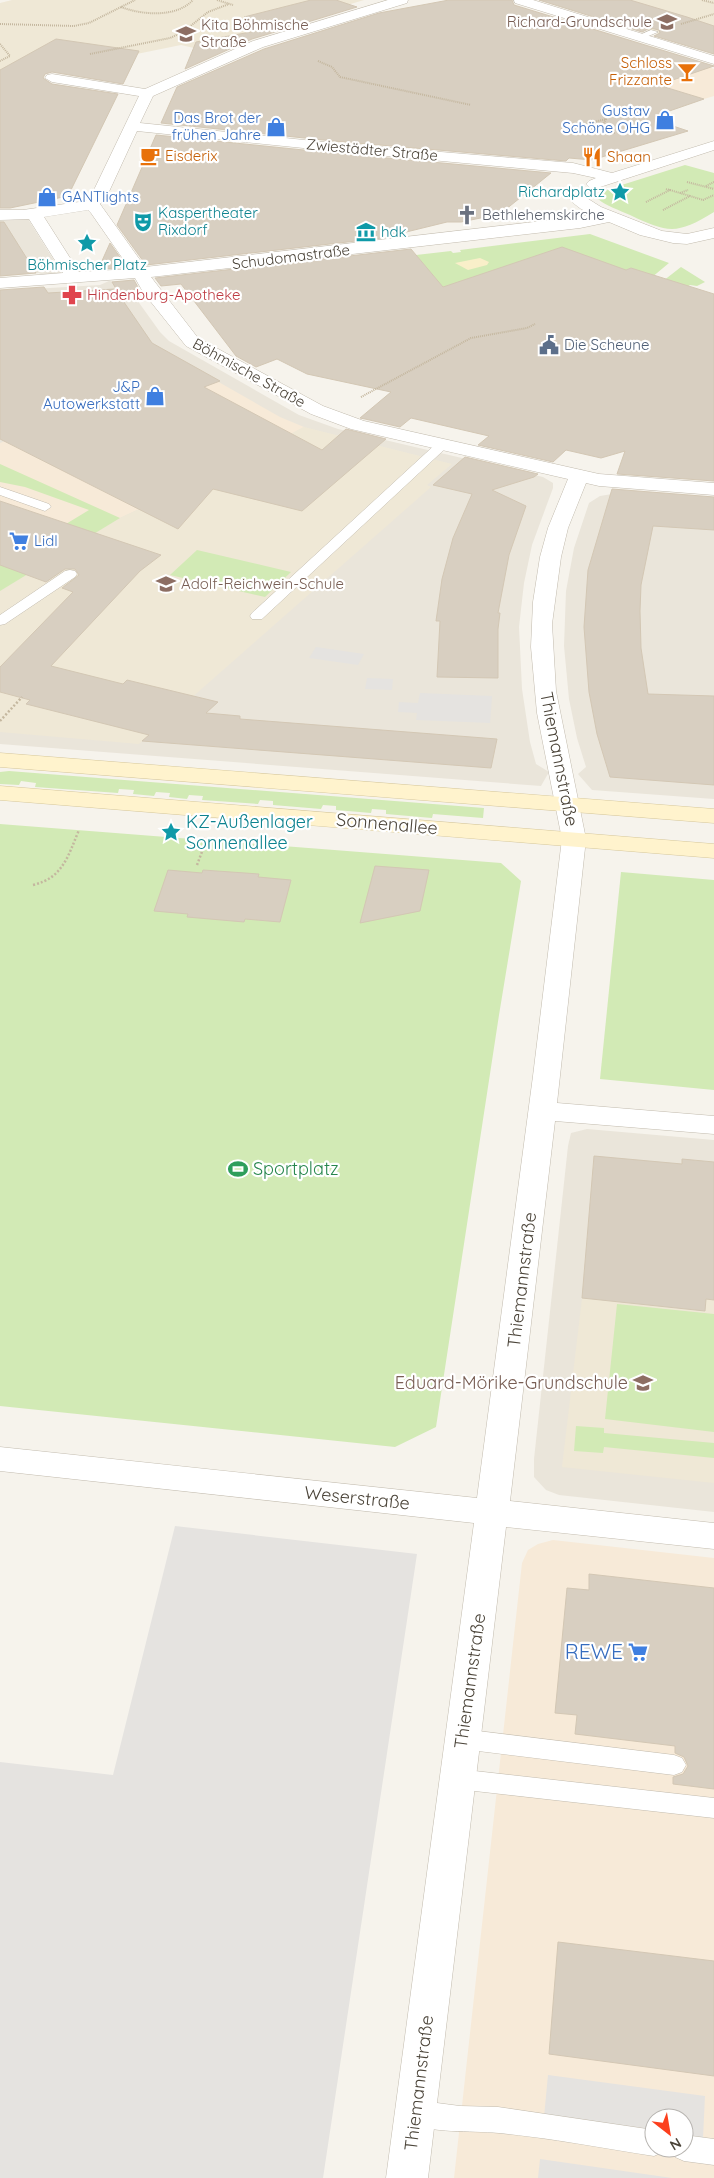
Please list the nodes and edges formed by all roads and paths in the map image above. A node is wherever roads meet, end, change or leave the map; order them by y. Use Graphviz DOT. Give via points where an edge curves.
graph roads {
  1 [pos="136,0"];
  2 [pos="193,0"];
  3 [pos="217,0"];
  4 [pos="402,0"];
  5 [pos="520,0"];
  6 [pos="702,0"];
  7 [pos="229,4"];
  8 [pos="714,4"];
  9 [pos="232,5"];
  10 [pos="120,7"];
  11 [pos="0,24"];
  12 [pos="654,32"];
  13 [pos="639,37"];
  14 [pos="0,44"];
  15 [pos="90,54"];
  16 [pos="714,60"];
  17 [pos="0,61"];
  18 [pos="318,61"];
  19 [pos="52,78"];
  20 [pos="379,81"];
  21 [pos="372,84"];
  22 [pos="147,93"];
  23 [pos="471,105"];
  24 [pos="565,122"];
  25 [pos="130,126"];
  26 [pos="580,126"];
  27 [pos="575,127"];
  28 [pos="714,145"];
  29 [pos="612,178"];
  30 [pos="686,181"];
  31 [pos="714,182"];
  32 [pos="705,186"];
  33 [pos="659,187"];
  34 [pos="714,189"];
  35 [pos="688,190"];
  36 [pos="680,193"];
  37 [pos="714,195"];
  38 [pos="91,205"];
  39 [pos="34,214"];
  40 [pos="0,215"];
  41 [pos="610,217"];
  42 [pos="714,233"];
  43 [pos="692,238"];
  44 [pos="709,251"];
  45 [pos="141,274"];
  46 [pos="75,279"];
  47 [pos="0,283"];
  48 [pos="535,324"];
  49 [pos="355,400"];
  50 [pos="443,444"];
  51 [pos="579,476"];
  52 [pos="714,489"];
  53 [pos="0,491"];
  54 [pos="45,507"];
  55 [pos="70,574"];
  56 [pos="257,616"];
  57 [pos="0,620"];
  58 [pos="22,698"];
  59 [pos="0,721"];
  60 [pos="0,760"];
  61 [pos="0,793"];
  62 [pos="570,805"];
  63 [pos="714,816"];
  64 [pos="79,830"];
  65 [pos="200,834"];
  66 [pos="574,839"];
  67 [pos="714,850"];
  68 [pos="197,865"];
  69 [pos="33,885"];
  70 [pos="543,1111"];
  71 [pos="714,1125"];
  72 [pos="0,1459"];
  73 [pos="493,1512"];
  74 [pos="714,1536"];
  75 [pos="462,1739"];
  76 [pos="674,1765"];
  77 [pos="457,1779"];
  78 [pos="714,1808"];
  79 [pos="414,2113"];
  80 [pos="644,2142"];
  81 [pos="694,2149"];
  82 [pos="714,2152"];
  83 [pos="407,2178"];
  1 -- 10 [label="path"];
  2 -- 10 [label="path" via="191,4 166,12 139,12"];
  3 -- 7 [label="path"];
  4 -- 22 [label="street" via="258,44"];
  5 -- 13 [label="street"];
  6 -- 8 [label="path"];
  7 -- 9 [label="path"];
  7 -- 15 [label="path" via="208,12 170,38"];
  10 -- 11 [label="path" via="89,23 74,26"];
  12 -- 13 [label="lane"];
  13 -- 16 [label="street"];
  14 -- 17 [label="path" via="10,56"];
  18 -- 21 [label="path" via="332,67 340,76"];
  19 -- 22 [label="street"];
  20 -- 21 [label="path"];
  21 -- 23 [label="path"];
  22 -- 25 [label="street"];
  24 -- 26 [label="path"];
  25 -- 29 [label="street, Zwiestädter Straße" via="584,169"];
  25 -- 38 [label="street" via="99,196"];
  26 -- 26 [label="path" via="593,128 615,133 604,124 606,119"];
  26 -- 27 [label="path"];
  28 -- 29 [label="street"];
  29 -- 41 [label="street" via="584,188 578,196 586,205"];
  30 -- 32 [label="path"];
  31 -- 32 [label="path"];
  32 -- 34 [label="path"];
  33 -- 36 [label="path"];
  35 -- 36 [label="path"];
  36 -- 37 [label="path" via="703,200"];
  38 -- 39 [label="street"];
  38 -- 45 [label="street, Böhmische Straße"];
  39 -- 40 [label="street"];
  39 -- 46 [label="street"];
  41 -- 43 [label="street" via="652,234"];
  41 -- 45 [label="street, Schudomastraße" via="536,229"];
  42 -- 43 [label="street"];
  43 -- 44 [label="street"];
  45 -- 46 [label="street, Schudomastraße"];
  45 -- 50 [label="street, Böhmische Straße" via="192,342 327,415"];
  46 -- 47 [label="street, Schudomastraße"];
  48 -- 49 [label="path" via="472,338"];
  50 -- 51 [label="street, Böhmische Straße"];
  50 -- 56 [label="lane"];
  51 -- 52 [label="street, Böhmische Straße" via="620,483"];
  51 -- 62 [label="street, Thiemannstraße" via="556,536 546,580 542,629 548,713"];
  53 -- 54 [label="lane"];
  55 -- 57 [label="lane"];
  58 -- 59 [label="path"];
  60 -- 62 [label="main road, Sonnenallee"];
  61 -- 66 [label="main road, Sonnenallee"];
  62 -- 63 [label="main road, Sonnenallee"];
  62 -- 66 [label="street, Thiemannstraße"];
  64 -- 69 [label="path" via="61,873 43,884"];
  65 -- 68 [label="path" via="206,841"];
  66 -- 67 [label="main road, Sonnenallee"];
  66 -- 70 [label="street, Thiemannstraße"];
  70 -- 71 [label="street"];
  70 -- 73 [label="street, Thiemannstraße"];
  72 -- 73 [label="street, Weserstraße"];
  73 -- 74 [label="street, Weserstraße"];
  73 -- 75 [label="street, Thiemannstraße"];
  75 -- 76 [label="lane"];
  75 -- 77 [label="street, Thiemannstraße"];
  77 -- 78 [label="lane"];
  77 -- 79 [label="street, Thiemannstraße"];
  79 -- 80 [label="lane" via="498,2120"];
  79 -- 83 [label="street, Thiemannstraße"];
  81 -- 82 [label="lane"];
}
